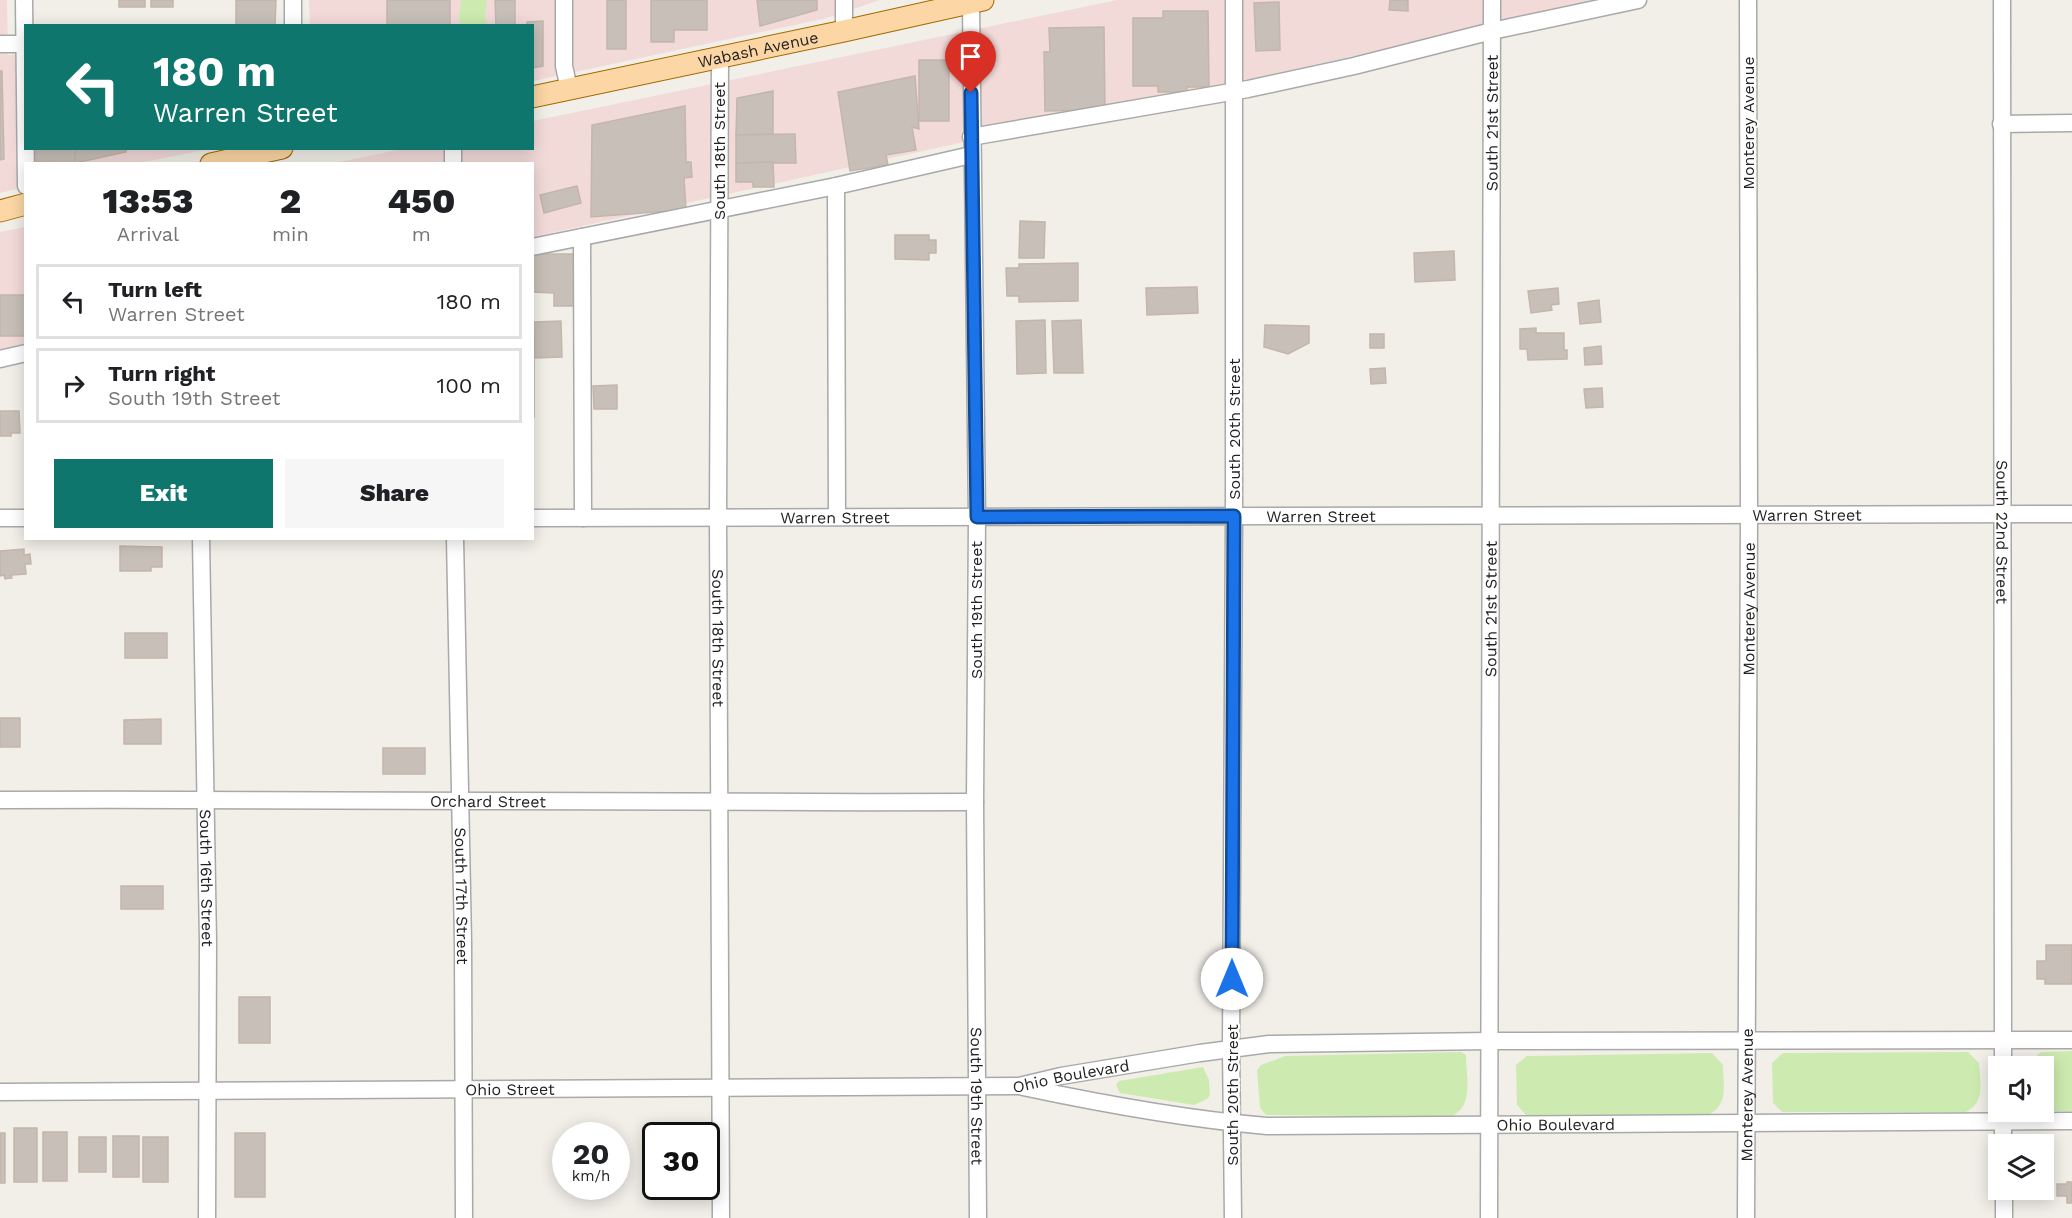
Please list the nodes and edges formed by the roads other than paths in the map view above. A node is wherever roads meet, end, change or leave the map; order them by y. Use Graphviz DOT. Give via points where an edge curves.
graph roads {
  1 [pos="24,0"];
  2 [pos="293,0"];
  3 [pos="564,0"];
  4 [pos="844,0"];
  5 [pos="1234,0"];
  6 [pos="1492,0"];
  7 [pos="1638,0"];
  8 [pos="1748,0"];
  9 [pos="2002,0"];
  10 [pos="977,1"];
  11 [pos="25,24"];
  12 [pos="293,24"];
  13 [pos="844,31"];
  14 [pos="1492,31"];
  15 [pos="0,44"];
  16 [pos="24,44"];
  17 [pos="720,57"];
  18 [pos="569,89"];
  19 [pos="1234,91"];
  20 [pos="534,97"];
  21 [pos="2072,123"];
  22 [pos="2001,124"];
  23 [pos="971,137"];
  24 [pos="273,150"];
  25 [pos="971,154"];
  26 [pos="220,162"];
  27 [pos="836,186"];
  28 [pos="24,205"];
  29 [pos="719,209"];
  30 [pos="0,211"];
  31 [pos="582,237"];
  32 [pos="534,248"];
  33 [pos="24,353"];
  34 [pos="0,359"];
  35 [pos="1749,514"];
  36 [pos="2003,514"];
  37 [pos="2072,514"];
  38 [pos="1490,515"];
  39 [pos="1234,516"];
  40 [pos="837,517"];
  41 [pos="977,517"];
  42 [pos="0,518"];
  43 [pos="24,518"];
  44 [pos="583,518"];
  45 [pos="718,518"];
  46 [pos="534,519"];
  47 [pos="201,540"];
  48 [pos="455,540"];
  49 [pos="0,800"];
  50 [pos="206,801"];
  51 [pos="459,801"];
  52 [pos="720,802"];
  53 [pos="975,802"];
  54 [pos="2072,1040"];
  55 [pos="1490,1041"];
  56 [pos="1746,1041"];
  57 [pos="2003,1041"];
  58 [pos="1231,1048"];
  59 [pos="2003,1056"];
  60 [pos="1019,1086"];
  61 [pos="976,1087"];
  62 [pos="462,1088"];
  63 [pos="722,1088"];
  64 [pos="209,1090"];
  65 [pos="0,1092"];
  66 [pos="1988,1117"];
  67 [pos="2054,1120"];
  68 [pos="2072,1121"];
  69 [pos="1232,1123"];
  70 [pos="1745,1123"];
  71 [pos="1489,1125"];
  72 [pos="2004,1200"];
  73 [pos="207,1218"];
  74 [pos="464,1218"];
  75 [pos="722,1218"];
  76 [pos="978,1218"];
  77 [pos="1233,1218"];
  78 [pos="1489,1218"];
  79 [pos="1746,1218"];
  80 [pos="2004,1218"];
  1 -- 11 [label="street"];
  2 -- 12 [label="street"];
  3 -- 18 [label="street" via="564,66"];
  4 -- 13 [label="street"];
  5 -- 19 [label="street, South 20th Street"];
  6 -- 14 [label="street, South 21st Street"];
  7 -- 14 [label="street"];
  8 -- 35 [label="street, Monterey Avenue"];
  9 -- 22 [label="street, South 22nd Street"];
  10 -- 13 [label="main road, Wabash Avenue"];
  10 -- 23 [label="street, South 19th Street"];
  13 -- 17 [label="main road, Wabash Avenue"];
  14 -- 19 [label="street"];
  14 -- 38 [label="street, South 21st Street"];
  15 -- 16 [label="street"];
  17 -- 18 [label="main road, Wabash Avenue"];
  17 -- 29 [label="street, South 18th Street"];
  18 -- 20 [label="main road, Wabash Avenue"];
  19 -- 23 [label="street"];
  19 -- 39 [label="street, South 20th Street"];
  21 -- 22 [label="street"];
  22 -- 36 [label="street, South 22nd Street"];
  23 -- 25 [label="street, South 19th Street"];
  24 -- 26 [label="main road"];
  25 -- 27 [label="street"];
  25 -- 41 [label="street, South 19th Street"];
  27 -- 29 [label="street"];
  27 -- 40 [label="street"];
  28 -- 30 [label="main road"];
  29 -- 31 [label="street"];
  29 -- 45 [label="street, South 18th Street"];
  31 -- 32 [label="street"];
  31 -- 44 [label="street"];
  33 -- 34 [label="street"];
  35 -- 36 [label="street, Warren Street"];
  35 -- 38 [label="street, Warren Street"];
  35 -- 56 [label="street, Monterey Avenue"];
  36 -- 37 [label="street, Warren Street"];
  36 -- 57 [label="street, South 22nd Street"];
  38 -- 39 [label="street, Warren Street"];
  38 -- 55 [label="street, South 21st Street"];
  39 -- 41 [label="street, Warren Street"];
  39 -- 58 [label="street, South 20th Street"];
  40 -- 41 [label="street, Warren Street"];
  40 -- 45 [label="street, Warren Street"];
  41 -- 53 [label="street, South 19th Street"];
  42 -- 43 [label="street"];
  44 -- 45 [label="street, Warren Street"];
  44 -- 46 [label="street, Warren Street"];
  45 -- 52 [label="street, South 18th Street"];
  47 -- 50 [label="street, South 16th Street"];
  48 -- 51 [label="street, South 17th Street"];
  49 -- 50 [label="street, Orchard Street"];
  50 -- 51 [label="street, Orchard Street"];
  50 -- 64 [label="street, South 16th Street"];
  51 -- 52 [label="street, Orchard Street"];
  51 -- 62 [label="street, South 17th Street"];
  52 -- 53 [label="street, Orchard Street"];
  52 -- 63 [label="street, South 18th Street"];
  53 -- 61 [label="street, South 19th Street"];
  54 -- 57 [label="street, Ohio Boulevard"];
  55 -- 56 [label="street, Ohio Boulevard"];
  55 -- 58 [label="street, Ohio Boulevard"];
  55 -- 71 [label="street, South 21st Street"];
  56 -- 57 [label="street, Ohio Boulevard"];
  56 -- 70 [label="street, Monterey Avenue"];
  57 -- 59 [label="street, South 22nd Street"];
  58 -- 60 [label="street, Ohio Boulevard"];
  58 -- 69 [label="street, South 20th Street"];
  60 -- 61 [label="street, Ohio Street"];
  60 -- 69 [label="street, Ohio Boulevard"];
  61 -- 63 [label="street, Ohio Street"];
  61 -- 76 [label="street, South 19th Street"];
  62 -- 63 [label="street, Ohio Street"];
  62 -- 64 [label="street, Ohio Street"];
  62 -- 74 [label="street, South 17th Street"];
  63 -- 75 [label="street, South 18th Street"];
  64 -- 65 [label="street, Ohio Street"];
  64 -- 73 [label="street, South 16th Street"];
  66 -- 70 [label="street, Ohio Boulevard"];
  67 -- 68 [label="street, Ohio Boulevard"];
  69 -- 71 [label="street, Ohio Boulevard"];
  69 -- 77 [label="street, South 20th Street"];
  70 -- 71 [label="street, Ohio Boulevard"];
  70 -- 79 [label="street, Monterey Avenue"];
  71 -- 78 [label="street, South 21st Street"];
  72 -- 80 [label="street"];
}
